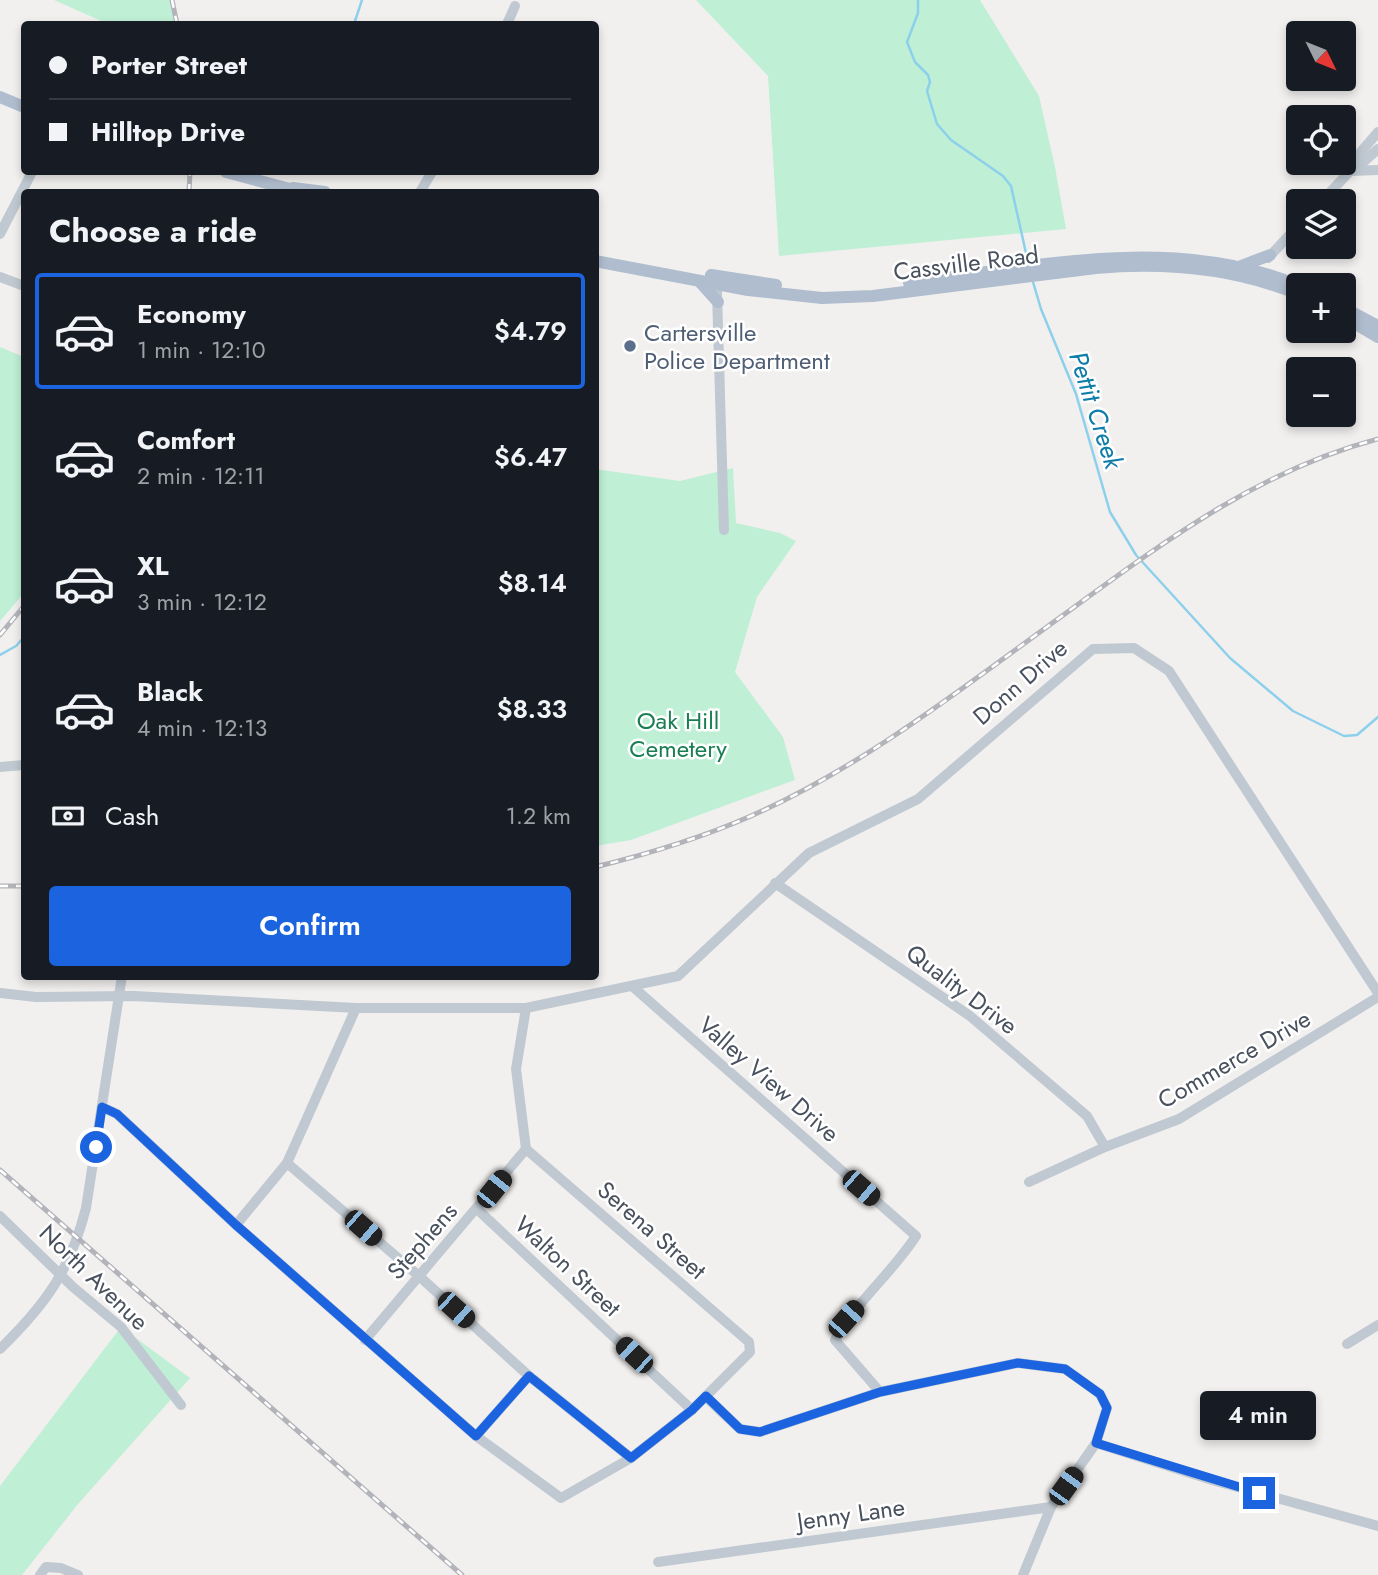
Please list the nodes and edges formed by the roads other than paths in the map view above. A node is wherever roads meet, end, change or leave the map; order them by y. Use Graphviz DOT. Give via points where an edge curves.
graph roads {
  1 [pos="515,6"];
  2 [pos="508,21"];
  3 [pos="0,97"];
  4 [pos="21,106"];
  5 [pos="1378,132"];
  6 [pos="1378,149"];
  7 [pos="1356,158"];
  8 [pos="1356,168"];
  9 [pos="1378,170"];
  10 [pos="1356,171"];
  11 [pos="238,175"];
  12 [pos="1346,175"];
  13 [pos="286,187"];
  14 [pos="292,189"];
  15 [pos="302,189"];
  16 [pos="1333,189"];
  17 [pos="21,195"];
  18 [pos="0,234"];
  19 [pos="1286,239"];
  20 [pos="1272,254"];
  21 [pos="599,262"];
  22 [pos="1096,263"];
  23 [pos="1239,266"];
  24 [pos="637,268"];
  25 [pos="1256,275"];
  26 [pos="0,277"];
  27 [pos="1281,279"];
  28 [pos="718,281"];
  29 [pos="1286,281"];
  30 [pos="699,282"];
  31 [pos="21,285"];
  32 [pos="1286,289"];
  33 [pos="718,302"];
  34 [pos="1356,314"];
  35 [pos="1356,324"];
  36 [pos="1378,326"];
  37 [pos="1378,337"];
  38 [pos="724,530"];
  39 [pos="21,765"];
  40 [pos="0,767"];
  41 [pos="775,883"];
  42 [pos="122,980"];
  43 [pos="632,986"];
  44 [pos="0,993"];
  45 [pos="1378,995"];
  46 [pos="120,996"];
  47 [pos="356,1008"];
  48 [pos="526,1008"];
  49 [pos="102,1107"];
  50 [pos="1105,1147"];
  51 [pos="526,1149"];
  52 [pos="287,1163"];
  53 [pos="1029,1182"];
  54 [pos="477,1209"];
  55 [pos="0,1216"];
  56 [pos="236,1225"];
  57 [pos="63,1273"];
  58 [pos="419,1276"];
  59 [pos="1378,1325"];
  60 [pos="365,1340"];
  61 [pos="1347,1344"];
  62 [pos="0,1349"];
  63 [pos="529,1376"];
  64 [pos="880,1392"];
  65 [pos="706,1396"];
  66 [pos="181,1405"];
  67 [pos="692,1410"];
  68 [pos="476,1436"];
  69 [pos="1096,1443"];
  70 [pos="631,1458"];
  71 [pos="1051,1507"];
  72 [pos="1378,1526"];
  73 [pos="658,1563"];
  74 [pos="43,1571"];
  75 [pos="78,1575"];
  76 [pos="1023,1575"];
  1 -- 2 [label="street"];
  3 -- 4 [label="main road"];
  5 -- 7 [label="street"];
  6 -- 8 [label="street"];
  9 -- 10 [label="street"];
  11 -- 13 [label="main road"];
  12 -- 16 [label="street"];
  13 -- 14 [label="main road"];
  13 -- 15 [label="main road"];
  17 -- 18 [label="street"];
  19 -- 20 [label="street"];
  20 -- 23 [label="main road"];
  20 -- 25 [label="street"];
  20 -- 27 [label="main road"];
  21 -- 24 [label="main road, Cassville Road"];
  22 -- 23 [label="main road, Cassville Road" via="1168,257"];
  22 -- 25 [label="main road, Cassville Road"];
  22 -- 28 [label="main road, Cassville Road" via="838,298"];
  23 -- 25 [label="main road, Cassville Road"];
  24 -- 28 [label="main road, Cassville Road"];
  24 -- 30 [label="main road, Cassville Road"];
  25 -- 27 [label="main road, Cassville Road"];
  25 -- 32 [label="main road, Cassville Road"];
  26 -- 31 [label="street"];
  27 -- 29 [label="main road, Cassville Road"];
  28 -- 30 [label="main road, Cassville Road"];
  28 -- 33 [label="street"];
  30 -- 33 [label="main road"];
  33 -- 38 [label="street"];
  34 -- 36 [label="main road"];
  35 -- 37 [label="main road"];
  39 -- 40 [label="street"];
  41 -- 43 [label="street, Donn Drive" via="678,976"];
  41 -- 45 [label="street, Donn Drive" via="809,853 918,799 1093,649 1134,648 1170,671"];
  41 -- 50 [label="street, Quality Drive" via="970,1016 1087,1115"];
  42 -- 46 [label="street"];
  43 -- 48 [label="street, Donn Drive"];
  43 -- 64 [label="street, Valley View Drive" via="916,1236 846,1319 835,1340"];
  44 -- 46 [label="street, Donn Drive"];
  45 -- 50 [label="street, Commerce Drive" via="1180,1119"];
  46 -- 47 [label="street, Donn Drive"];
  46 -- 49 [label="street"];
  47 -- 48 [label="street, Donn Drive"];
  47 -- 52 [label="street"];
  48 -- 51 [label="street" via="516,1069"];
  49 -- 56 [label="street" via="117,1114"];
  49 -- 57 [label="street" via="86,1208"];
  50 -- 53 [label="street, Commerce Drive"];
  51 -- 54 [label="street, Stephens"];
  51 -- 65 [label="street, Serena Street" via="749,1342 750,1352"];
  52 -- 56 [label="street"];
  52 -- 58 [label="street"];
  54 -- 58 [label="street, Stephens"];
  54 -- 67 [label="street, Walton Street"];
  55 -- 57 [label="street, North Avenue"];
  56 -- 60 [label="street"];
  57 -- 62 [label="street" via="39,1308"];
  57 -- 66 [label="street, North Avenue" via="121,1327"];
  58 -- 60 [label="street, Stephens"];
  58 -- 63 [label="street"];
  59 -- 61 [label="street"];
  60 -- 68 [label="street"];
  63 -- 68 [label="street"];
  63 -- 70 [label="street"];
  64 -- 65 [label="street" via="760,1432 740,1429"];
  64 -- 69 [label="street" via="1018,1363 1065,1369 1100,1394 1107,1408"];
  65 -- 67 [label="street"];
  67 -- 70 [label="street"];
  68 -- 70 [label="street" via="561,1498"];
  69 -- 71 [label="street"];
  69 -- 72 [label="street"];
  71 -- 73 [label="street, Jenny Lane"];
  71 -- 76 [label="street"];
  74 -- 75 [label="street" via="61,1567"];
}
